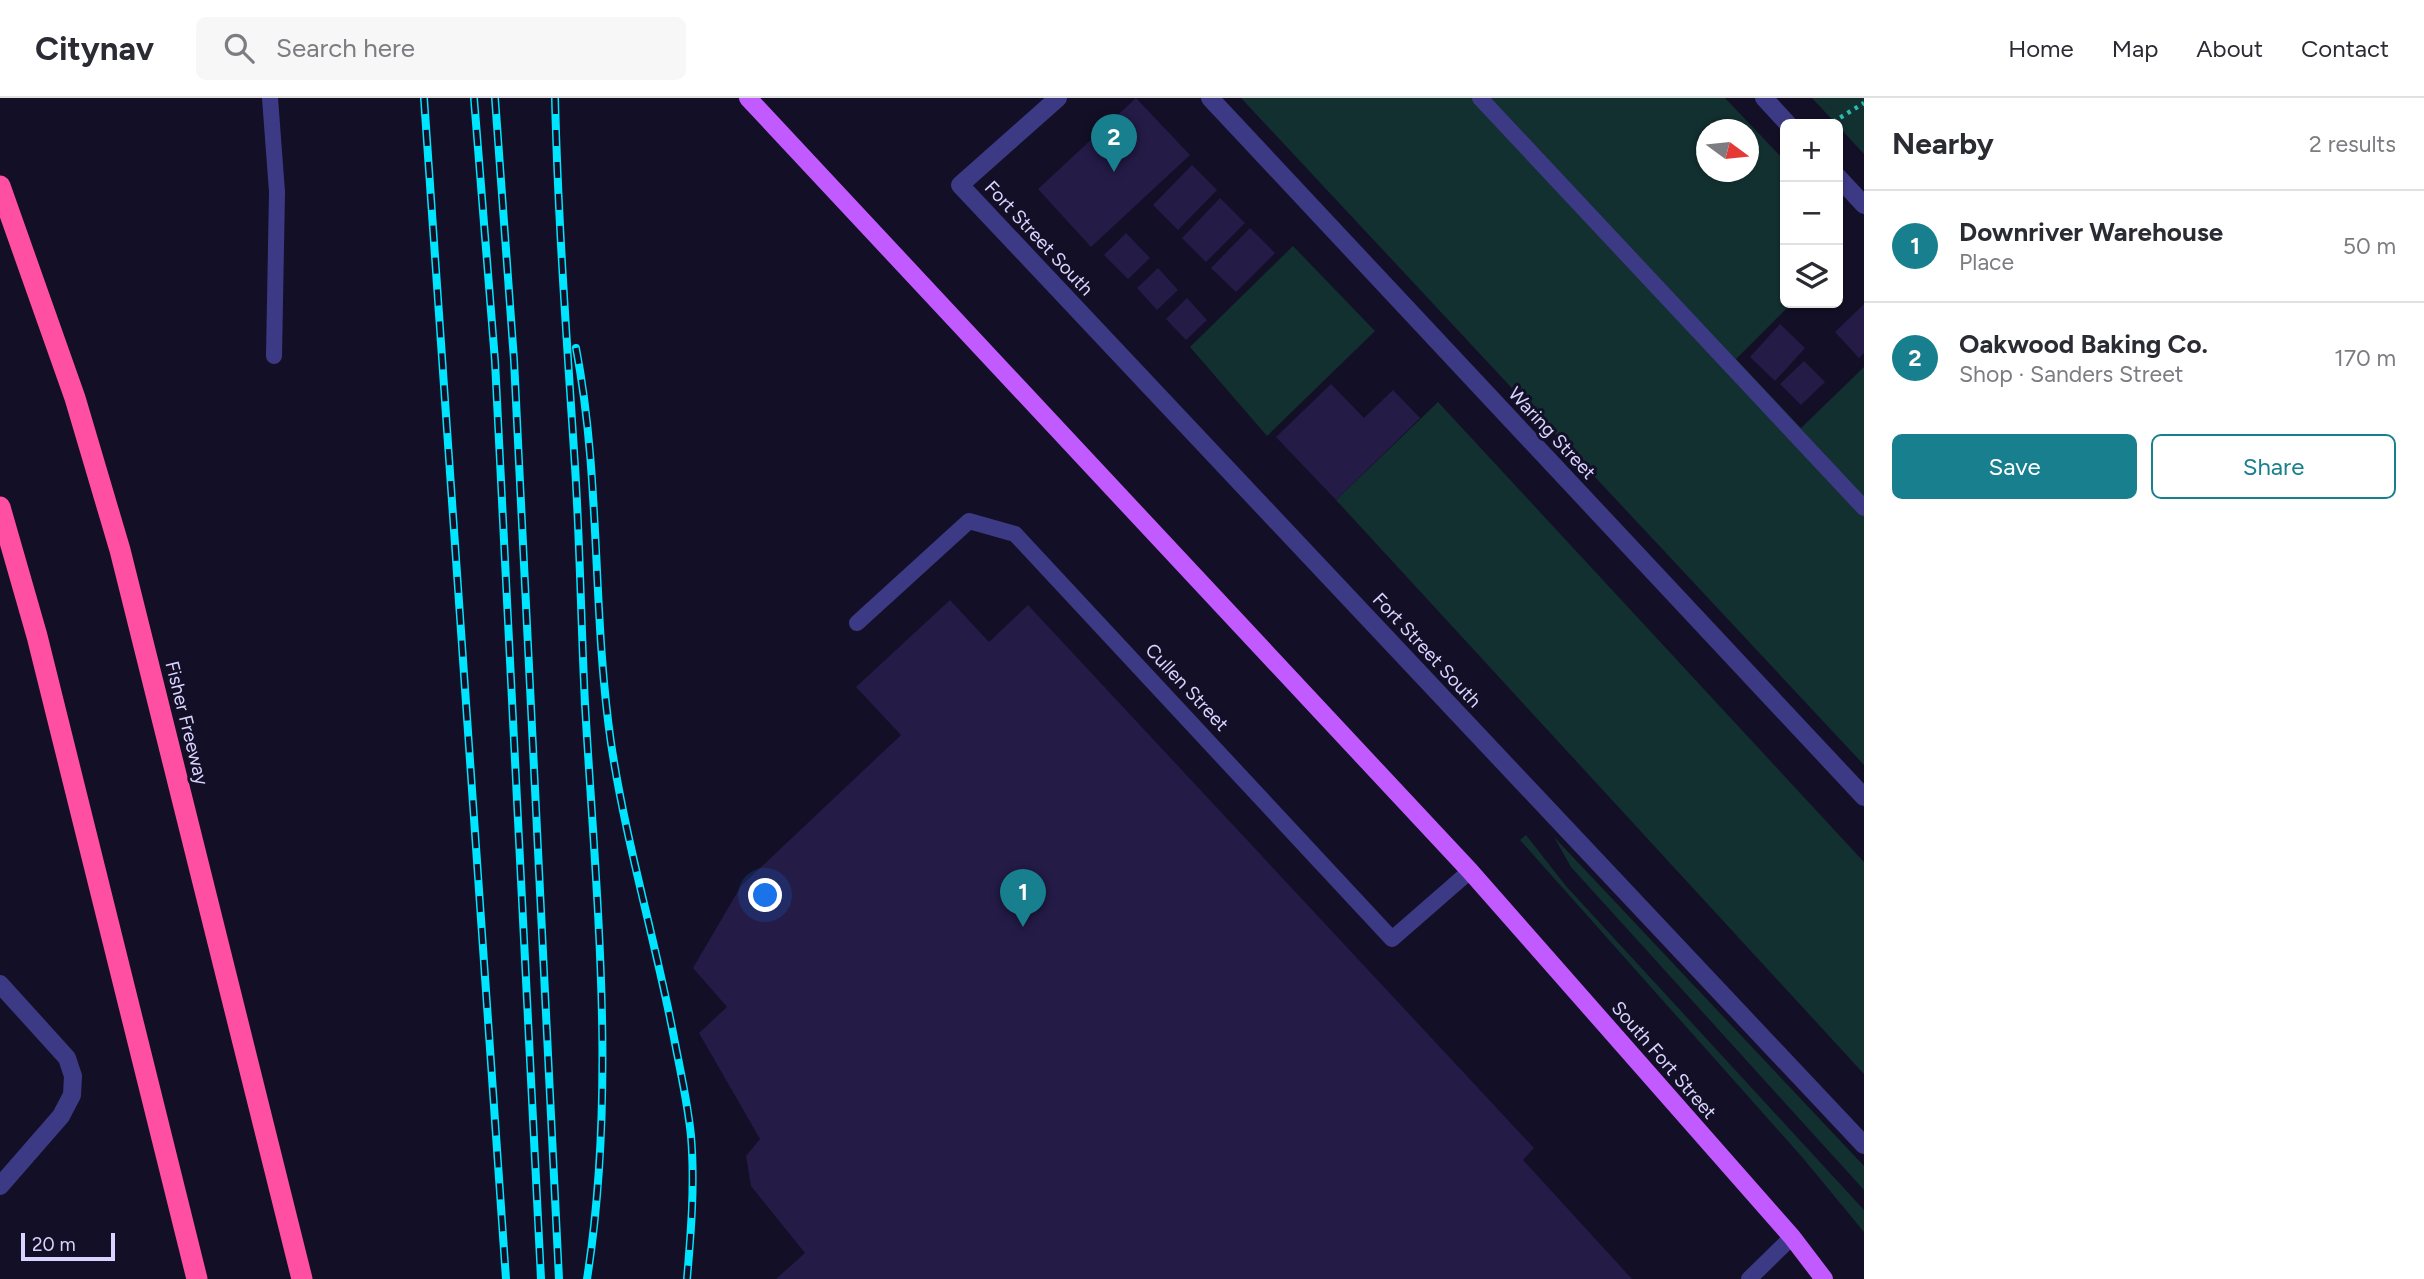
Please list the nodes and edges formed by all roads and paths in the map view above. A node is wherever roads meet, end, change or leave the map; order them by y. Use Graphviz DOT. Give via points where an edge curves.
graph roads {
  1 [pos="270,98"];
  2 [pos="748,98"];
  3 [pos="1058,98"];
  4 [pos="1210,98"];
  5 [pos="1480,98"];
  6 [pos="1764,98"];
  7 [pos="1864,103"];
  8 [pos="1783,119"];
  9 [pos="1838,119"];
  10 [pos="1843,182"];
  11 [pos="0,186"];
  12 [pos="1864,205"];
  13 [pos="274,356"];
  14 [pos="0,507"];
  15 [pos="1864,508"];
  16 [pos="858,623"];
  17 [pos="1864,797"];
  18 [pos="1470,871"];
  19 [pos="0,984"];
  20 [pos="1864,1145"];
  21 [pos="0,1186"];
  22 [pos="1792,1237"];
  23 [pos="197,1279"];
  24 [pos="302,1279"];
  25 [pos="1749,1279"];
  26 [pos="1824,1279"];
  1 -- 13 [label="lane" via="277,192"];
  2 -- 18 [label="main road"];
  3 -- 20 [label="street, Fort Street South" via="960,185"];
  4 -- 17 [label="street, Waring Street"];
  5 -- 15 [label="lane"];
  6 -- 8 [label="street"];
  7 -- 9 [label="path"];
  10 -- 12 [label="street"];
  11 -- 24 [label="highway, Fisher Freeway" via="75,398 120,550"];
  14 -- 23 [label="highway" via="37,636"];
  16 -- 18 [label="lane, Cullen Street" via="969,521 1015,534 1392,939"];
  18 -- 22 [label="main road, South Fort Street"];
  19 -- 21 [label="street" via="67,1058 73,1076 72,1094 61,1116"];
  22 -- 25 [label="lane"];
  22 -- 26 [label="main road, South Fort Street"];
}
